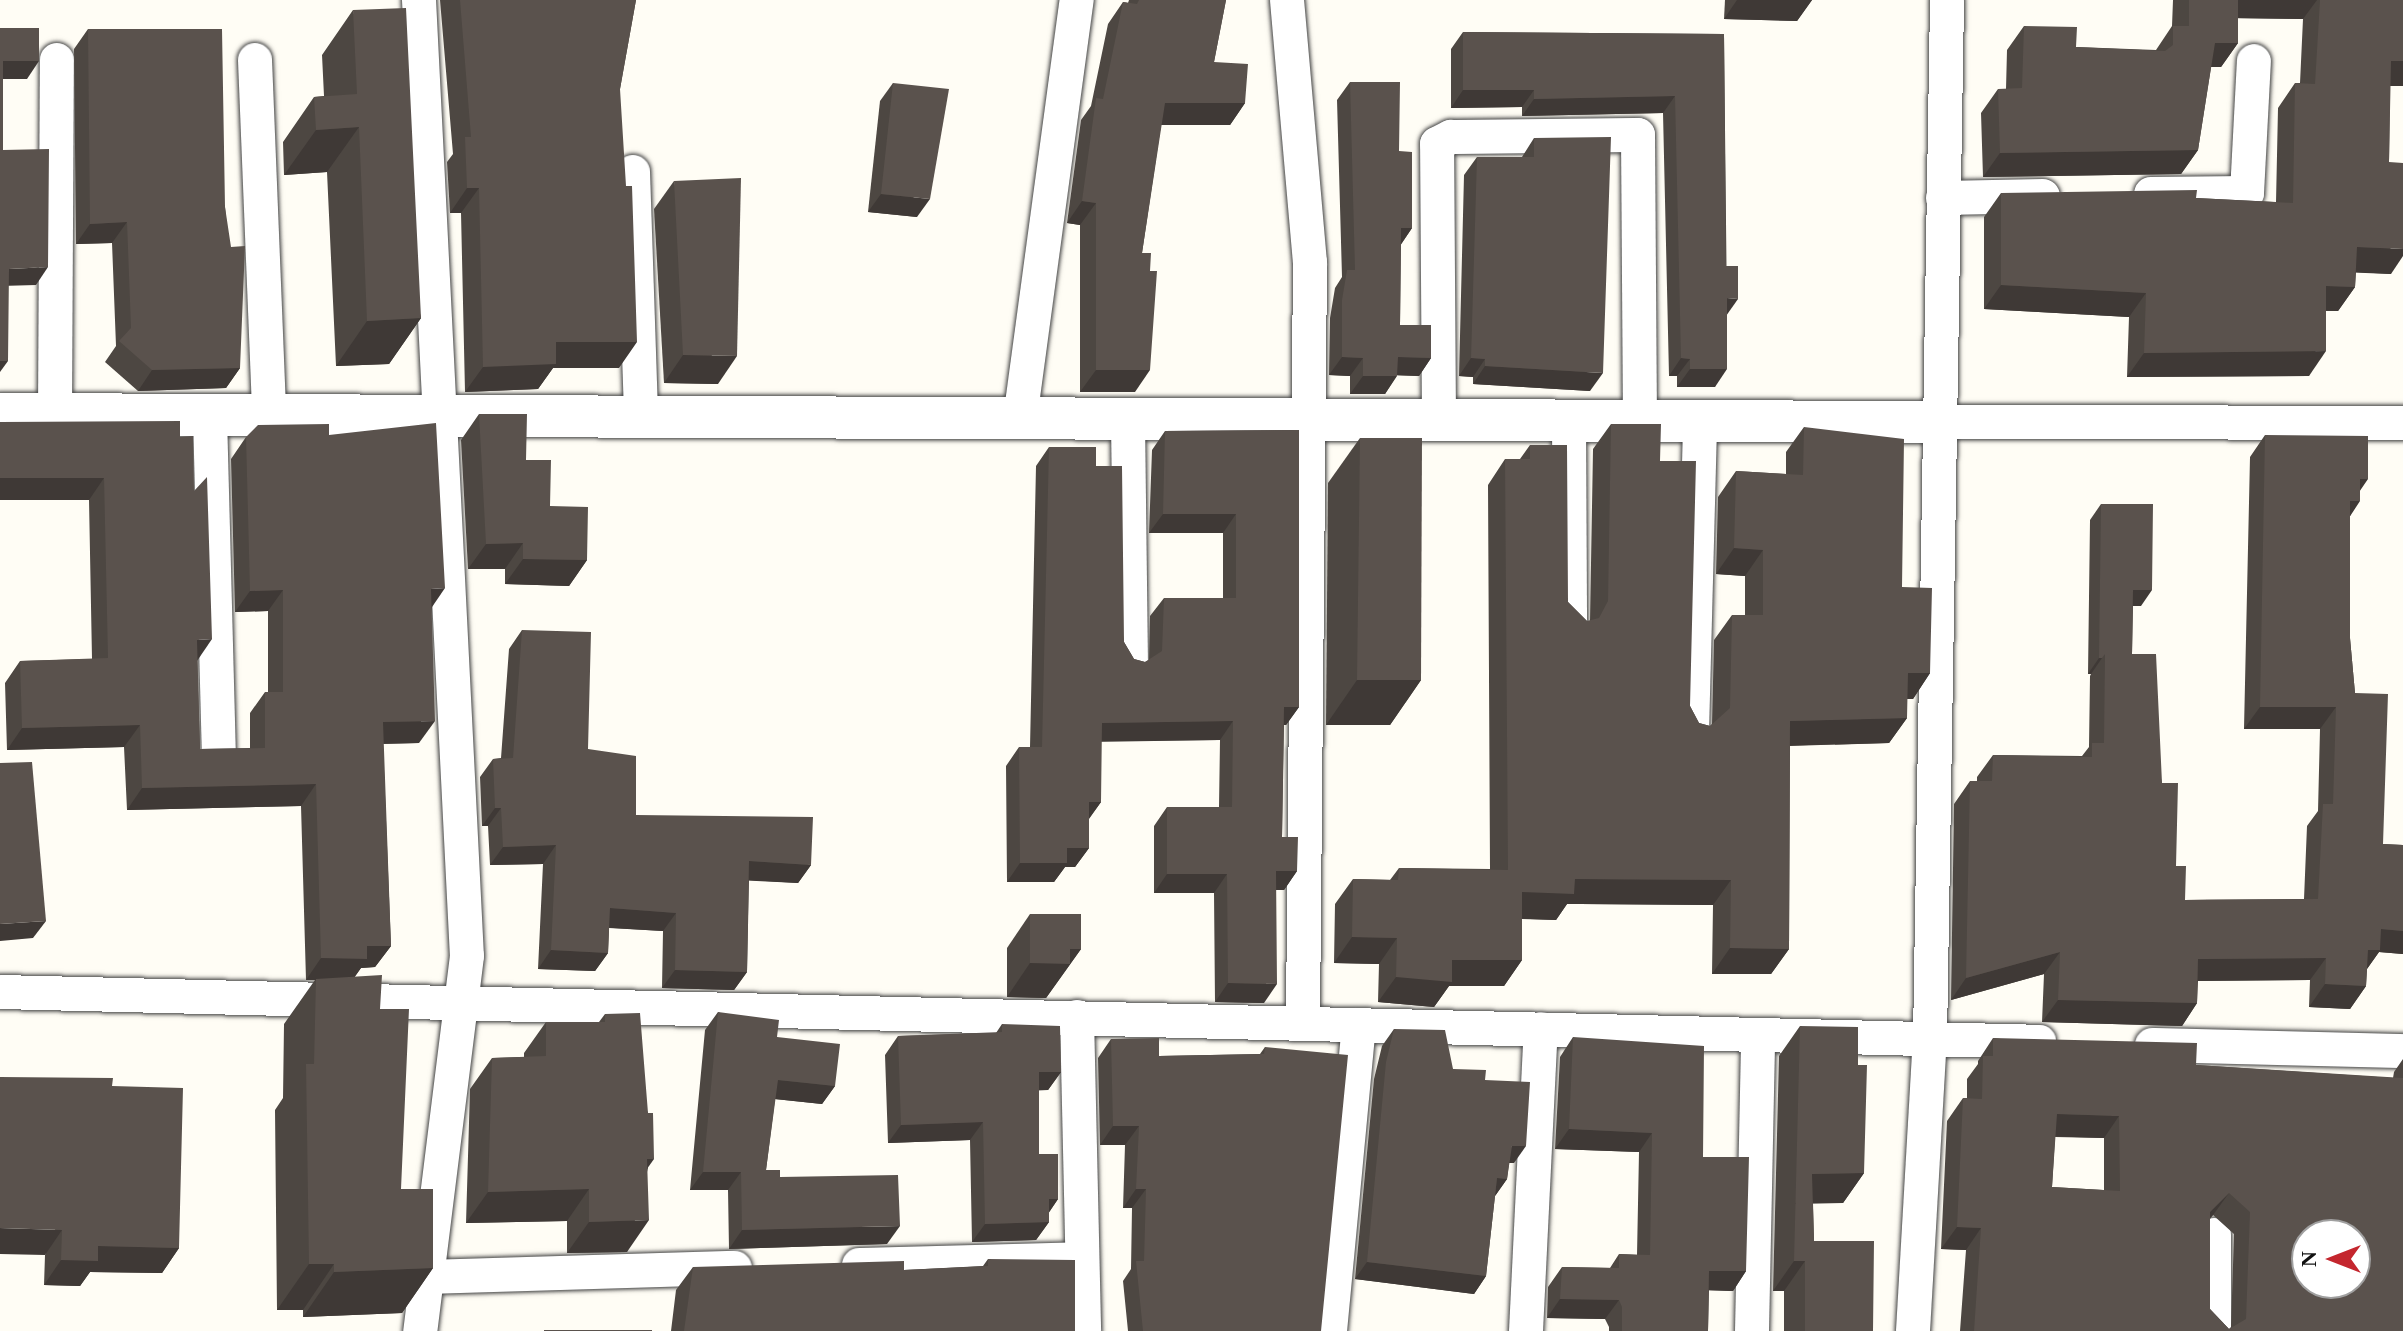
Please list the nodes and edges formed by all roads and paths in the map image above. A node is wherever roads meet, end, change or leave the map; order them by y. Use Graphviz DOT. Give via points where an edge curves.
graph roads {
  1 [pos="419,0"];
  2 [pos="1077,0"];
  3 [pos="1287,0"];
  4 [pos="1947,0"];
  5 [pos="57,60"];
  6 [pos="255,60"];
  7 [pos="2254,61"];
  8 [pos="633,172"];
  9 [pos="2119,195"];
  10 [pos="2071,196"];
  11 [pos="1943,198"];
  12 [pos="0,414"];
  13 [pos="55,415"];
  14 [pos="210,416"];
  15 [pos="269,416"];
  16 [pos="443,417"];
  17 [pos="641,418"];
  18 [pos="1020,419"];
  19 [pos="1128,419"];
  20 [pos="1308,420"];
  21 [pos="1439,420"];
  22 [pos="1569,420"];
  23 [pos="1640,420"];
  24 [pos="1700,421"];
  25 [pos="1939,422"];
  26 [pos="2403,423"];
  27 [pos="1570,627"];
  28 [pos="1131,661"];
  29 [pos="1692,732"];
  30 [pos="219,752"];
  31 [pos="0,992"];
  32 [pos="462,1002"];
  33 [pos="1077,1017"];
  34 [pos="1303,1024"];
  35 [pos="1359,1025"];
  36 [pos="1541,1029"];
  37 [pos="1758,1035"];
  38 [pos="1930,1039"];
  39 [pos="2072,1043"];
  40 [pos="2119,1044"];
  41 [pos="2403,1051"];
  42 [pos="2214,1235"];
  43 [pos="1082,1259"];
  44 [pos="827,1266"];
  45 [pos="763,1268"];
  46 [pos="427,1277"];
  47 [pos="420,1331"];
  48 [pos="1084,1331"];
  49 [pos="1330,1331"];
  50 [pos="1526,1331"];
  51 [pos="1752,1331"];
  52 [pos="1913,1331"];
  53 [pos="2214,1331"];
  1 -- 16 [label="street"];
  2 -- 18 [label="street"];
  3 -- 20 [label="street" via="1310,262"];
  4 -- 11 [label="street"];
  5 -- 13 [label="street"];
  6 -- 15 [label="street"];
  7 -- 9 [label="street" via="2247,193"];
  8 -- 17 [label="street"];
  10 -- 11 [label="street"];
  11 -- 25 [label="street"];
  12 -- 13 [label="street"];
  13 -- 14 [label="street"];
  14 -- 15 [label="street"];
  14 -- 30 [label="street"];
  15 -- 16 [label="street"];
  16 -- 17 [label="street"];
  16 -- 32 [label="street" via="467,956"];
  17 -- 18 [label="street"];
  18 -- 19 [label="street"];
  19 -- 20 [label="street"];
  19 -- 28 [label="street"];
  20 -- 21 [label="street"];
  20 -- 34 [label="street"];
  21 -- 22 [label="street"];
  21 -- 23 [label="street" via="1437,144 1451,137 1638,135"];
  22 -- 23 [label="street"];
  22 -- 27 [label="street"];
  23 -- 24 [label="street"];
  24 -- 25 [label="street"];
  24 -- 29 [label="street"];
  25 -- 26 [label="street"];
  25 -- 38 [label="street"];
  31 -- 32 [label="street"];
  32 -- 33 [label="street"];
  32 -- 46 [label="street"];
  33 -- 34 [label="street"];
  33 -- 43 [label="street"];
  34 -- 35 [label="street"];
  35 -- 36 [label="street"];
  35 -- 49 [label="street"];
  36 -- 37 [label="street"];
  36 -- 50 [label="street"];
  37 -- 38 [label="street"];
  37 -- 51 [label="street"];
  38 -- 39 [label="street"];
  38 -- 52 [label="street"];
  40 -- 41 [label="street"];
  42 -- 53 [label="street"];
  43 -- 44 [label="street"];
  43 -- 48 [label="street"];
  45 -- 46 [label="street"];
  46 -- 47 [label="street"];
}
